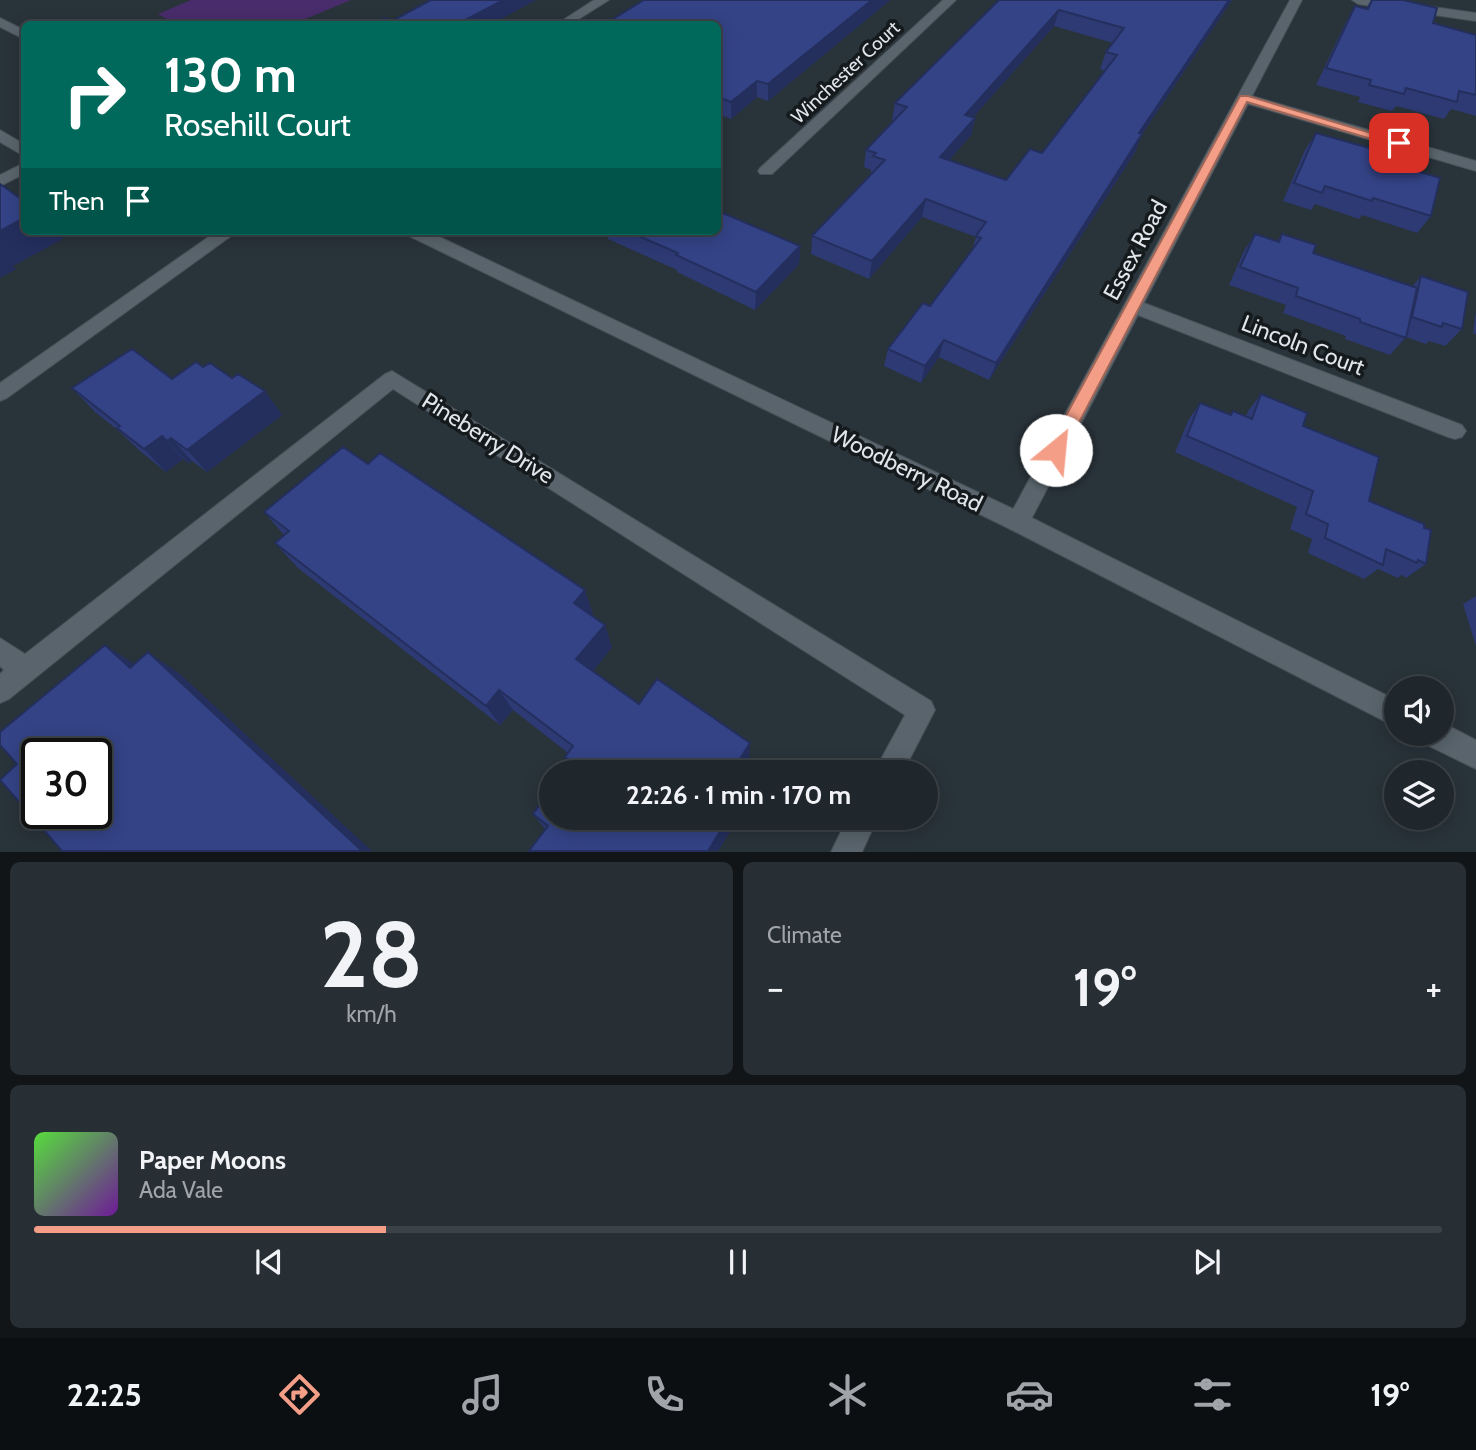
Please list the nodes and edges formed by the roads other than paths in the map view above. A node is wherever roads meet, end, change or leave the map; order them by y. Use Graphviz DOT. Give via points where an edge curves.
graph roads {
  1 [pos="603,0"];
  2 [pos="950,0"];
  3 [pos="1296,0"];
  4 [pos="1358,0"];
  5 [pos="1476,18"];
  6 [pos="568,21"];
  7 [pos="0,22"];
  8 [pos="21,33"];
  9 [pos="1244,98"];
  10 [pos="0,135"];
  11 [pos="21,148"];
  12 [pos="1476,166"];
  13 [pos="21,170"];
  14 [pos="766,171"];
  15 [pos="0,181"];
  16 [pos="223,235"];
  17 [pos="422,235"];
  18 [pos="1133,306"];
  19 [pos="0,393"];
  20 [pos="1455,430"];
  21 [pos="1018,522"];
  22 [pos="0,650"];
  23 [pos="23,669"];
  24 [pos="0,690"];
  25 [pos="1384,709"];
  26 [pos="1454,744"];
  27 [pos="1476,755"];
  28 [pos="894,760"];
  29 [pos="857,830"];
  30 [pos="846,852"];
  1 -- 6 [label="street"];
  2 -- 14 [label="street, Winchester Court"];
  3 -- 9 [label="street, Essex Road"];
  4 -- 5 [label="street"];
  7 -- 8 [label="street"];
  9 -- 12 [label="street"];
  9 -- 18 [label="street, Essex Road"];
  10 -- 11 [label="street"];
  13 -- 15 [label="street"];
  16 -- 19 [label="street"];
  17 -- 21 [label="street, Woodberry Road"];
  18 -- 20 [label="street, Lincoln Court"];
  18 -- 21 [label="street, Essex Road"];
  21 -- 25 [label="street, Woodberry Road"];
  22 -- 23 [label="street"];
  23 -- 24 [label="street"];
  23 -- 28 [label="street, Pineberry Drive" via="392,379 922,709"];
  26 -- 27 [label="street"];
  29 -- 30 [label="street"];
}
